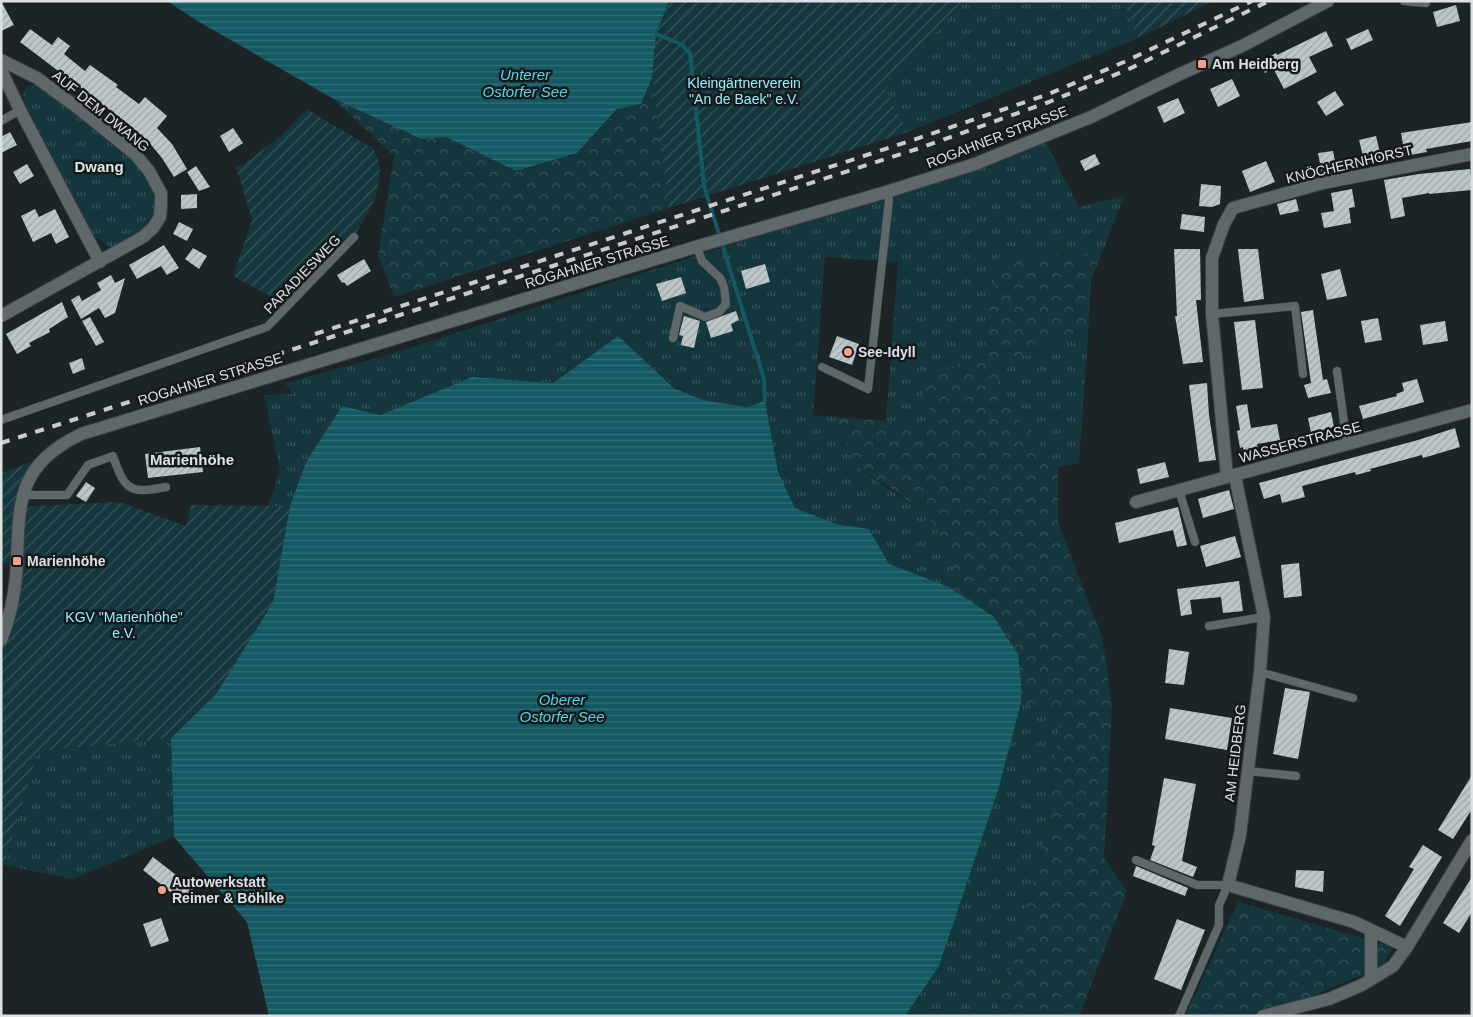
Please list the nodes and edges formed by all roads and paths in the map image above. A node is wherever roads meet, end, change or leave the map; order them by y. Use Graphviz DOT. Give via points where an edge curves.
graph roads {
  1 [pos="1328,1"];
  2 [pos="1404,1"];
  3 [pos="1426,3"];
  4 [pos="1,60"];
  5 [pos="1,70"];
  6 [pos="20,110"];
  7 [pos="1,121"];
  8 [pos="1472,154"];
  9 [pos="886,192"];
  10 [pos="1233,208"];
  11 [pos="354,237"];
  12 [pos="702,245"];
  13 [pos="100,262"];
  14 [pos="1212,314"];
  15 [pos="1,316"];
  16 [pos="673,338"];
  17 [pos="822,367"];
  18 [pos="1337,371"];
  19 [pos="1303,374"];
  20 [pos="1472,410"];
  21 [pos="1,420"];
  22 [pos="1347,444"];
  23 [pos="1231,476"];
  24 [pos="166,487"];
  25 [pos="1179,490"];
  26 [pos="23,494"];
  27 [pos="1136,502"];
  28 [pos="1195,542"];
  29 [pos="1264,618"];
  30 [pos="1209,626"];
  31 [pos="1,640"];
  32 [pos="1260,672"];
  33 [pos="1353,698"];
  34 [pos="1248,772"];
  35 [pos="1296,776"];
  36 [pos="1472,840"];
  37 [pos="1136,860"];
  38 [pos="1228,886"];
  39 [pos="1371,930"];
  40 [pos="1407,947"];
  41 [pos="1371,979"];
  42 [pos="1179,1016"];
  43 [pos="1263,1016"];
  1 -- 9 [label="street, ROGAHNER STRASSE" via="1242,46 1091,117 975,164"];
  2 -- 3 [label="lane"];
  4 -- 13 [label="street, AUF DEM DWANG" via="37,78 135,154 161,193 160,217 153,228"];
  5 -- 6 [label="street"];
  6 -- 7 [label="lane"];
  6 -- 13 [label="street"];
  8 -- 10 [label="street, KNÖCHERNHORST" via="1323,183"];
  9 -- 12 [label="street, ROGAHNER STRASSE"];
  9 -- 17 [label="lane" via="889,200 868,388"];
  10 -- 14 [label="street, AM HEIDBERG" via="1212,258"];
  11 -- 21 [label="lane, PARADIESWEG" via="267,328"];
  12 -- 16 [label="lane" via="702,261 720,278 726,304 719,312 705,317 680,306"];
  12 -- 26 [label="street, ROGAHNER STRASSE" via="82,434 62,444 38,465"];
  13 -- 15 [label="street, AUF DEM DWANG"];
  14 -- 19 [label="lane" via="1294,306"];
  14 -- 23 [label="street, AM HEIDBERG"];
  18 -- 22 [label="lane"];
  20 -- 22 [label="street, WASSERSTRASSE"];
  22 -- 23 [label="street, WASSERSTRASSE"];
  23 -- 25 [label="street, WASSERSTRASSE"];
  23 -- 29 [label="street, AM HEIDBERG"];
  24 -- 26 [label="lane" via="142,491 127,486 119,476 113,456 88,466 68,495"];
  25 -- 27 [label="street, WASSERSTRASSE"];
  25 -- 28 [label="lane"];
  26 -- 31 [label="street, ROGAHNER STRASSE" via="18,512 14,590"];
  29 -- 30 [label="lane"];
  29 -- 32 [label="street, AM HEIDBERG"];
  32 -- 33 [label="lane"];
  32 -- 34 [label="street, AM HEIDBERG"];
  34 -- 35 [label="lane"];
  34 -- 38 [label="street, AM HEIDBERG" via="1240,835"];
  36 -- 40 [label="street"];
  37 -- 38 [label="lane" via="1197,885"];
  38 -- 39 [label="street" via="1354,922"];
  38 -- 42 [label="lane" via="1219,905 1219,925"];
  39 -- 40 [label="street"];
  39 -- 41 [label="street"];
  40 -- 41 [label="street" via="1393,966"];
  41 -- 43 [label="street" via="1329,999"];
}
